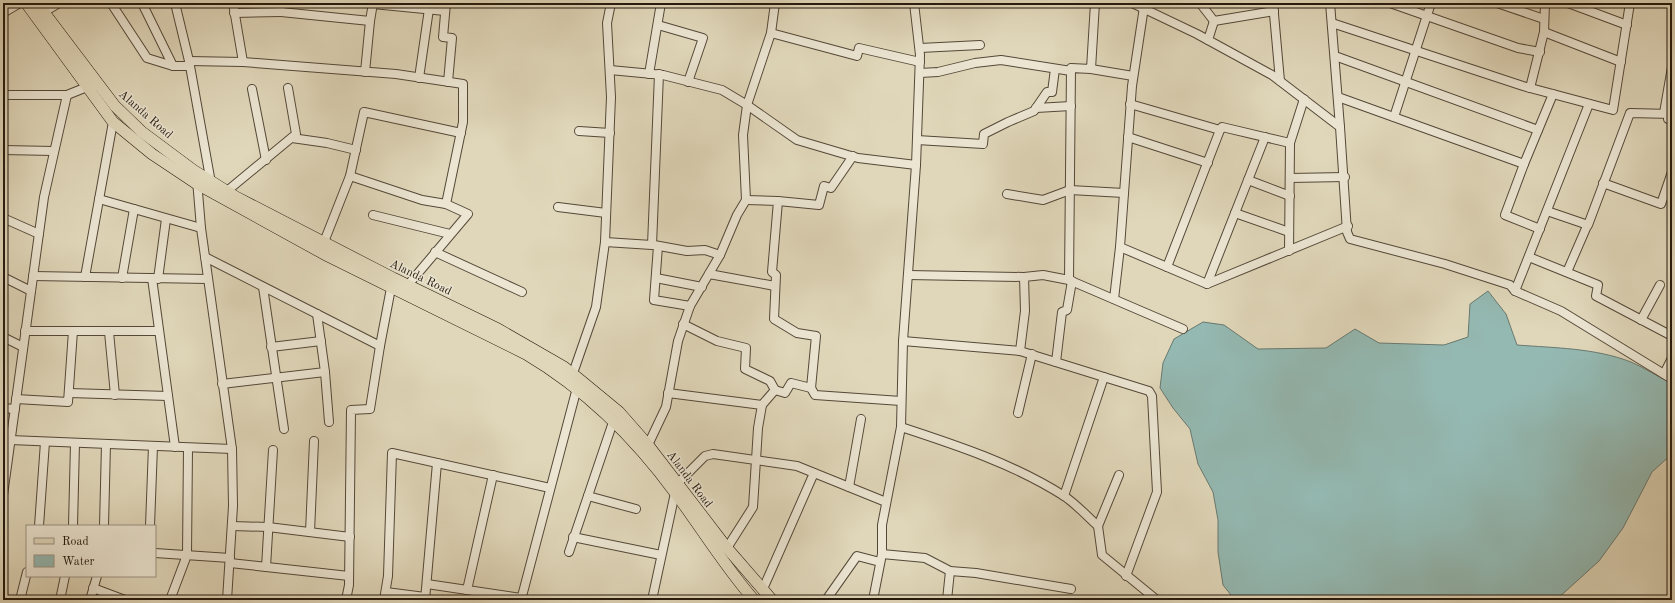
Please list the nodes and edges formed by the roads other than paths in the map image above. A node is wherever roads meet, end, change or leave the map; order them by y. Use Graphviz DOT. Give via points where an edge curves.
graph roads {
  1 [pos="20,3"];
  2 [pos="26,3"];
  3 [pos="60,3"];
  4 [pos="110,3"];
  5 [pos="142,3"];
  6 [pos="175,3"];
  7 [pos="233,3"];
  8 [pos="280,3"];
  9 [pos="373,3"];
  10 [pos="611,3"];
  11 [pos="661,3"];
  12 [pos="775,3"];
  13 [pos="914,3"];
  14 [pos="1095,3"];
  15 [pos="1132,3"];
  16 [pos="1200,3"];
  17 [pos="1330,3"];
  18 [pos="1390,3"];
  19 [pos="1431,3"];
  20 [pos="1545,3"];
  21 [pos="1568,3"];
  22 [pos="1630,3"];
  23 [pos="1502,4"];
  24 [pos="40,7"];
  25 [pos="445,7"];
  26 [pos="1144,7"];
  27 [pos="1274,7"];
  28 [pos="429,10"];
  29 [pos="281,12"];
  30 [pos="3,13"];
  31 [pos="234,13"];
  32 [pos="1428,15"];
  33 [pos="1544,19"];
  34 [pos="370,21"];
  35 [pos="1214,21"];
  36 [pos="1332,23"];
  37 [pos="658,25"];
  38 [pos="1626,25"];
  39 [pos="1544,32"];
  40 [pos="771,33"];
  41 [pos="1208,40"];
  42 [pos="980,44"];
  43 [pos="920,48"];
  44 [pos="1415,50"];
  45 [pos="1540,52"];
  46 [pos="1335,56"];
  47 [pos="242,62"];
  48 [pos="920,62"];
  49 [pos="1621,62"];
  50 [pos="189,63"];
  51 [pos="173,66"];
  52 [pos="1672,67"];
  53 [pos="1055,69"];
  54 [pos="1091,69"];
  55 [pos="610,70"];
  56 [pos="1071,71"];
  57 [pos="365,72"];
  58 [pos="920,73"];
  59 [pos="649,74"];
  60 [pos="658,74"];
  61 [pos="1133,76"];
  62 [pos="419,78"];
  63 [pos="1280,81"];
  64 [pos="448,82"];
  65 [pos="688,82"];
  66 [pos="1405,82"];
  67 [pos="87,87"];
  68 [pos="99,87"];
  69 [pos="288,88"];
  70 [pos="1530,88"];
  71 [pos="252,89"];
  72 [pos="1553,94"];
  73 [pos="3,95"];
  74 [pos="67,95"];
  75 [pos="1338,97"];
  76 [pos="1304,100"];
  77 [pos="1130,104"];
  78 [pos="1589,104"];
  79 [pos="747,105"];
  80 [pos="1071,106"];
  81 [pos="1036,108"];
  82 [pos="1669,116"];
  83 [pos="1394,117"];
  84 [pos="113,122"];
  85 [pos="1340,127"];
  86 [pos="1220,130"];
  87 [pos="1538,130"];
  88 [pos="579,131"];
  89 [pos="461,133"];
  90 [pos="610,133"];
  91 [pos="1128,137"];
  92 [pos="1265,137"];
  93 [pos="292,138"];
  94 [pos="917,140"];
  95 [pos="1290,143"];
  96 [pos="3,150"];
  97 [pos="356,150"];
  98 [pos="54,152"];
  99 [pos="853,156"];
  100 [pos="266,160"];
  101 [pos="1208,163"];
  102 [pos="1524,164"];
  103 [pos="916,165"];
  104 [pos="196,171"];
  105 [pos="1672,172"];
  106 [pos="350,176"];
  107 [pos="1345,177"];
  108 [pos="1290,178"];
  109 [pos="211,180"];
  110 [pos="1248,180"];
  111 [pos="1603,183"];
  112 [pos="197,184"];
  113 [pos="1070,190"];
  114 [pos="227,191"];
  115 [pos="1124,192"];
  116 [pos="212,193"];
  117 [pos="1007,194"];
  118 [pos="1290,196"];
  119 [pos="99,199"];
  120 [pos="746,200"];
  121 [pos="778,201"];
  122 [pos="446,204"];
  123 [pos="558,208"];
  124 [pos="134,209"];
  125 [pos="1547,211"];
  126 [pos="606,213"];
  127 [pos="1235,213"];
  128 [pos="373,215"];
  129 [pos="3,218"];
  130 [pos="166,219"];
  131 [pos="1348,226"];
  132 [pos="1587,226"];
  133 [pos="201,228"];
  134 [pos="1540,229"];
  135 [pos="1289,232"];
  136 [pos="39,234"];
  137 [pos="450,234"];
  138 [pos="324,242"];
  139 [pos="605,242"];
  140 [pos="655,245"];
  141 [pos="1120,247"];
  142 [pos="1289,251"];
  143 [pos="436,252"];
  144 [pos="720,255"];
  145 [pos="1529,256"];
  146 [pos="205,257"];
  147 [pos="1167,267"];
  148 [pos="1567,272"];
  149 [pos="709,274"];
  150 [pos="908,275"];
  151 [pos="33,276"];
  152 [pos="3,277"];
  153 [pos="85,277"];
  154 [pos="1024,277"];
  155 [pos="122,278"];
  156 [pos="155,278"];
  157 [pos="656,278"];
  158 [pos="208,279"];
  159 [pos="1070,280"];
  160 [pos="1207,284"];
  161 [pos="408,285"];
  162 [pos="1660,285"];
  163 [pos="263,286"];
  164 [pos="776,286"];
  165 [pos="702,287"];
  166 [pos="391,288"];
  167 [pos="31,291"];
  168 [pos="1515,291"];
  169 [pos="522,292"];
  170 [pos="1114,299"];
  171 [pos="690,306"];
  172 [pos="317,314"];
  173 [pos="1641,320"];
  174 [pos="683,324"];
  175 [pos="1183,329"];
  176 [pos="25,331"];
  177 [pos="73,331"];
  178 [pos="159,331"];
  179 [pos="109,332"];
  180 [pos="1672,336"];
  181 [pos="3,337"];
  182 [pos="903,341"];
  183 [pos="321,342"];
  184 [pos="380,346"];
  185 [pos="23,347"];
  186 [pos="271,347"];
  187 [pos="528,351"];
  188 [pos="1020,351"];
  189 [pos="1032,354"];
  190 [pos="1672,358"];
  191 [pos="1056,362"];
  192 [pos="325,372"];
  193 [pos="1664,374"];
  194 [pos="1104,377"];
  195 [pos="276,378"];
  196 [pos="1672,379"];
  197 [pos="575,382"];
  198 [pos="222,384"];
  199 [pos="811,388"];
  200 [pos="775,390"];
  201 [pos="69,393"];
  202 [pos="668,393"];
  203 [pos="115,394"];
  204 [pos="168,396"];
  205 [pos="16,399"];
  206 [pos="901,402"];
  207 [pos="762,405"];
  208 [pos="3,408"];
  209 [pos="15,409"];
  210 [pos="1018,412"];
  211 [pos="861,419"];
  212 [pos="329,422"];
  213 [pos="613,422"];
  214 [pos="901,427"];
  215 [pos="284,429"];
  216 [pos="314,441"];
  217 [pos="45,442"];
  218 [pos="641,442"];
  219 [pos="8,443"];
  220 [pos="76,443"];
  221 [pos="106,444"];
  222 [pos="153,446"];
  223 [pos="175,447"];
  224 [pos="188,448"];
  225 [pos="232,450"];
  226 [pos="273,450"];
  227 [pos="756,459"];
  228 [pos="437,463"];
  229 [pos="814,473"];
  230 [pos="1119,475"];
  231 [pos="493,476"];
  232 [pos="849,487"];
  233 [pos="550,488"];
  234 [pos="676,488"];
  235 [pos="3,495"];
  236 [pos="588,496"];
  237 [pos="1064,496"];
  238 [pos="886,502"];
  239 [pos="636,509"];
  240 [pos="39,525"];
  241 [pos="73,525"];
  242 [pos="104,525"];
  243 [pos="150,525"];
  244 [pos="232,526"];
  245 [pos="1098,526"];
  246 [pos="268,527"];
  247 [pos="310,532"];
  248 [pos="350,537"];
  249 [pos="574,537"];
  250 [pos="727,548"];
  251 [pos="569,552"];
  252 [pos="156,554"];
  253 [pos="187,555"];
  254 [pos="661,555"];
  255 [pos="881,558"];
  256 [pos="230,560"];
  257 [pos="266,567"];
  258 [pos="950,571"];
  259 [pos="26,576"];
  260 [pos="349,576"];
  261 [pos="1126,576"];
  262 [pos="65,577"];
  263 [pos="97,577"];
  264 [pos="427,584"];
  265 [pos="93,588"];
  266 [pos="763,589"];
  267 [pos="1071,589"];
  268 [pos="467,590"];
  269 [pos="385,596"];
  270 [pos="425,599"];
  271 [pos="521,599"];
  272 [pos="20,600"];
  273 [pos="60,600"];
  274 [pos="90,600"];
  275 [pos="125,600"];
  276 [pos="170,600"];
  277 [pos="227,600"];
  278 [pos="346,600"];
  279 [pos="652,600"];
  280 [pos="754,600"];
  281 [pos="772,600"];
  282 [pos="826,600"];
  283 [pos="873,600"];
  284 [pos="947,600"];
  285 [pos="1157,600"];
  1 -- 30 [label="street"];
  2 -- 67 [label="main road, Alanda Road"];
  3 -- 24 [label="street"];
  4 -- 51 [label="street" via="147,58"];
  5 -- 51 [label="street"];
  6 -- 50 [label="street"];
  7 -- 31 [label="street"];
  8 -- 29 [label="street"];
  9 -- 28 [label="street"];
  9 -- 34 [label="street"];
  10 -- 55 [label="street" via="607,23"];
  11 -- 37 [label="street"];
  12 -- 40 [label="street"];
  13 -- 43 [label="street"];
  14 -- 54 [label="street"];
  15 -- 26 [label="street"];
  16 -- 35 [label="street"];
  17 -- 36 [label="street"];
  18 -- 32 [label="street"];
  19 -- 32 [label="street"];
  20 -- 33 [label="street"];
  21 -- 38 [label="street"];
  22 -- 38 [label="street"];
  23 -- 33 [label="street"];
  24 -- 68 [label="main road, Alanda Road"];
  25 -- 28 [label="street"];
  25 -- 64 [label="street" via="442,37 452,38"];
  26 -- 41 [label="street"];
  26 -- 61 [label="street"];
  27 -- 35 [label="street"];
  27 -- 63 [label="street"];
  28 -- 62 [label="street"];
  29 -- 31 [label="street"];
  29 -- 34 [label="street"];
  31 -- 47 [label="street"];
  32 -- 44 [label="street"];
  32 -- 45 [label="street" via="1518,48"];
  33 -- 39 [label="street"];
  34 -- 57 [label="street"];
  35 -- 41 [label="street"];
  36 -- 44 [label="street"];
  36 -- 46 [label="street"];
  37 -- 59 [label="street"];
  37 -- 65 [label="street" via="702,38"];
  38 -- 49 [label="street"];
  39 -- 45 [label="street"];
  39 -- 49 [label="street"];
  40 -- 48 [label="street" via="857,56 859,48"];
  40 -- 79 [label="street"];
  41 -- 63 [label="street"];
  42 -- 43 [label="street"];
  43 -- 48 [label="street"];
  44 -- 66 [label="street"];
  44 -- 70 [label="street"];
  45 -- 70 [label="street"];
  46 -- 66 [label="street"];
  46 -- 75 [label="street"];
  47 -- 50 [label="street"];
  47 -- 57 [label="street"];
  48 -- 58 [label="street"];
  49 -- 78 [label="street" via="1613,110"];
  50 -- 51 [label="street"];
  50 -- 109 [label="street"];
  52 -- 82 [label="street"];
  53 -- 56 [label="street"];
  53 -- 58 [label="street" via="1001,60"];
  53 -- 81 [label="street" via="1052,92 1047,92"];
  54 -- 56 [label="street" via="1071,68"];
  54 -- 61 [label="street"];
  55 -- 59 [label="street"];
  55 -- 90 [label="street"];
  56 -- 80 [label="street"];
  57 -- 62 [label="street"];
  58 -- 94 [label="street"];
  59 -- 60 [label="street"];
  60 -- 65 [label="street"];
  60 -- 140 [label="street"];
  61 -- 77 [label="street"];
  62 -- 64 [label="street"];
  63 -- 76 [label="street"];
  64 -- 89 [label="street" via="463,84"];
  65 -- 79 [label="street" via="722,90"];
  66 -- 83 [label="street"];
  66 -- 87 [label="street"];
  67 -- 68 [label="street"];
  67 -- 74 [label="street"];
  67 -- 84 [label="main road, Alanda Road"];
  68 -- 104 [label="main road, Alanda Road" via="142,132"];
  69 -- 93 [label="street" via="296,134"];
  70 -- 72 [label="street"];
  71 -- 100 [label="street"];
  72 -- 78 [label="street"];
  72 -- 87 [label="street"];
  73 -- 74 [label="street"];
  74 -- 98 [label="street"];
  75 -- 83 [label="street"];
  75 -- 85 [label="street"];
  76 -- 85 [label="street"];
  76 -- 95 [label="street"];
  77 -- 86 [label="street"];
  77 -- 91 [label="street"];
  78 -- 125 [label="street"];
  79 -- 99 [label="street" via="798,140"];
  79 -- 120 [label="street" via="743,135"];
  80 -- 81 [label="street"];
  80 -- 113 [label="street"];
  81 -- 94 [label="street" via="984,134 983,144"];
  82 -- 111 [label="street" via="1630,113"];
  83 -- 102 [label="street"];
  84 -- 112 [label="main road, Alanda Road" via="152,154"];
  84 -- 119 [label="street"];
  85 -- 107 [label="street"];
  86 -- 92 [label="street" via="1222,127"];
  86 -- 101 [label="street"];
  87 -- 102 [label="street"];
  88 -- 90 [label="street"];
  89 -- 97 [label="street" via="364,112"];
  89 -- 122 [label="street"];
  90 -- 126 [label="street"];
  91 -- 101 [label="street"];
  91 -- 115 [label="street"];
  92 -- 95 [label="street"];
  92 -- 110 [label="street"];
  93 -- 97 [label="street"];
  93 -- 100 [label="street"];
  94 -- 103 [label="street"];
  95 -- 108 [label="street"];
  96 -- 98 [label="street"];
  97 -- 106 [label="street"];
  98 -- 136 [label="street"];
  99 -- 103 [label="street"];
  99 -- 121 [label="street" via="831,188 824,186 819,205"];
  100 -- 114 [label="street"];
  101 -- 147 [label="street"];
  102 -- 134 [label="street" via="1505,215"];
  103 -- 150 [label="street"];
  104 -- 109 [label="main road, Alanda Road"];
  104 -- 112 [label="street"];
  105 -- 111 [label="street" via="1661,204"];
  106 -- 122 [label="street" via="422,200"];
  106 -- 138 [label="street"];
  107 -- 108 [label="street"];
  107 -- 131 [label="street"];
  108 -- 118 [label="street"];
  109 -- 114 [label="main road, Alanda Road"];
  109 -- 116 [label="street"];
  110 -- 118 [label="street"];
  110 -- 127 [label="street"];
  111 -- 132 [label="street"];
  112 -- 116 [label="main road, Alanda Road"];
  112 -- 133 [label="street"];
  113 -- 115 [label="street"];
  113 -- 117 [label="street" via="1043,200"];
  113 -- 159 [label="street"];
  114 -- 138 [label="main road, Alanda Road"];
  115 -- 141 [label="street"];
  116 -- 166 [label="main road, Alanda Road"];
  118 -- 135 [label="street"];
  119 -- 124 [label="street"];
  119 -- 153 [label="street"];
  120 -- 121 [label="street"];
  120 -- 144 [label="street"];
  121 -- 164 [label="street" via="772,272 776,275"];
  122 -- 137 [label="street" via="468,214"];
  123 -- 126 [label="street"];
  124 -- 130 [label="street"];
  124 -- 155 [label="street"];
  125 -- 132 [label="street"];
  125 -- 134 [label="street"];
  126 -- 139 [label="street"];
  127 -- 135 [label="street"];
  127 -- 160 [label="street"];
  128 -- 137 [label="street"];
  129 -- 136 [label="street"];
  130 -- 133 [label="street"];
  130 -- 156 [label="street"];
  131 -- 142 [label="street"];
  131 -- 168 [label="street" via="1350,239 1445,264 1510,285"];
  132 -- 148 [label="street"];
  133 -- 146 [label="street"];
  134 -- 145 [label="street"];
  135 -- 142 [label="street"];
  136 -- 151 [label="street"];
  137 -- 143 [label="street"];
  138 -- 161 [label="main road, Alanda Road"];
  139 -- 140 [label="street"];
  139 -- 197 [label="street" via="596,307"];
  140 -- 144 [label="street" via="687,251 705,250"];
  140 -- 157 [label="street"];
  141 -- 147 [label="street"];
  141 -- 170 [label="street"];
  142 -- 160 [label="street"];
  143 -- 161 [label="street"];
  143 -- 169 [label="street"];
  144 -- 149 [label="street"];
  145 -- 148 [label="street"];
  145 -- 168 [label="street"];
  146 -- 158 [label="street"];
  146 -- 163 [label="street"];
  147 -- 160 [label="street"];
  148 -- 173 [label="street" via="1598,285 1596,296"];
  149 -- 164 [label="street"];
  149 -- 165 [label="street"];
  150 -- 154 [label="street"];
  150 -- 182 [label="street"];
  151 -- 153 [label="street"];
  151 -- 167 [label="street"];
  152 -- 167 [label="street"];
  153 -- 155 [label="street"];
  154 -- 159 [label="street" via="1043,275"];
  154 -- 188 [label="street" via="1025,311"];
  155 -- 156 [label="street"];
  156 -- 158 [label="street"];
  156 -- 178 [label="street"];
  157 -- 165 [label="street"];
  157 -- 171 [label="street" via="654,300"];
  158 -- 198 [label="street"];
  159 -- 170 [label="street"];
  159 -- 191 [label="street" via="1067,310 1062,312"];
  161 -- 187 [label="main road, Alanda Road" via="498,329"];
  162 -- 173 [label="street"];
  163 -- 172 [label="street"];
  163 -- 186 [label="street"];
  164 -- 199 [label="street" via="774,319 797,333 816,336"];
  165 -- 171 [label="street"];
  166 -- 184 [label="street"];
  166 -- 187 [label="main road, Alanda Road"];
  167 -- 176 [label="street"];
  168 -- 193 [label="street" via="1561,311"];
  170 -- 175 [label="street"];
  171 -- 174 [label="street"];
  172 -- 183 [label="street"];
  172 -- 184 [label="street"];
  173 -- 180 [label="street"];
  174 -- 200 [label="street" via="717,342 746,348 745,369 770,381"];
  174 -- 202 [label="street"];
  176 -- 177 [label="street"];
  176 -- 185 [label="street"];
  177 -- 179 [label="street"];
  177 -- 201 [label="street"];
  178 -- 179 [label="street"];
  178 -- 204 [label="street"];
  179 -- 203 [label="street"];
  181 -- 185 [label="street"];
  182 -- 188 [label="street"];
  182 -- 206 [label="street"];
  183 -- 186 [label="street"];
  183 -- 192 [label="street"];
  184 -- 248 [label="street" via="370,409 351,410"];
  185 -- 205 [label="street"];
  186 -- 195 [label="street"];
  187 -- 197 [label="main road, Alanda Road"];
  188 -- 189 [label="street"];
  189 -- 191 [label="street"];
  189 -- 210 [label="street"];
  190 -- 193 [label="street"];
  191 -- 194 [label="street"];
  192 -- 195 [label="street"];
  192 -- 212 [label="street"];
  193 -- 196 [label="street"];
  194 -- 237 [label="street"];
  194 -- 261 [label="street" via="1149,390 1152,396 1157,492"];
  195 -- 198 [label="street"];
  195 -- 215 [label="street"];
  197 -- 213 [label="main road, Alanda Road"];
  197 -- 218 [label="main road, Alanda Road" via="619,412"];
  197 -- 233 [label="street"];
  198 -- 225 [label="street"];
  199 -- 200 [label="street" via="791,383 785,393"];
  199 -- 206 [label="street" via="815,395"];
  200 -- 207 [label="street"];
  201 -- 203 [label="street"];
  201 -- 205 [label="street" via="68,402"];
  202 -- 207 [label="street"];
  202 -- 218 [label="street" via="666,407"];
  203 -- 204 [label="street"];
  204 -- 223 [label="street"];
  205 -- 209 [label="street"];
  206 -- 214 [label="street"];
  207 -- 227 [label="street"];
  208 -- 209 [label="street"];
  209 -- 219 [label="street"];
  211 -- 232 [label="street"];
  213 -- 218 [label="main road, Alanda Road"];
  213 -- 236 [label="street"];
  214 -- 237 [label="street" via="953,444 1018,472"];
  214 -- 238 [label="street"];
  216 -- 247 [label="street"];
  217 -- 219 [label="street"];
  217 -- 220 [label="street"];
  217 -- 240 [label="street"];
  218 -- 234 [label="main road, Alanda Road"];
  219 -- 235 [label="street"];
  220 -- 221 [label="street"];
  220 -- 241 [label="street"];
  221 -- 222 [label="street"];
  221 -- 242 [label="street"];
  222 -- 223 [label="street"];
  222 -- 243 [label="street"];
  223 -- 224 [label="street"];
  224 -- 225 [label="street"];
  224 -- 253 [label="street"];
  225 -- 244 [label="street"];
  226 -- 246 [label="street"];
  227 -- 229 [label="street" via="797,466"];
  227 -- 234 [label="street" via="708,454"];
  227 -- 250 [label="street" via="754,507"];
  228 -- 231 [label="street"];
  228 -- 264 [label="street"];
  228 -- 269 [label="street" via="392,453 388,576"];
  229 -- 232 [label="street"];
  229 -- 266 [label="street"];
  230 -- 245 [label="street"];
  231 -- 233 [label="street"];
  231 -- 268 [label="street"];
  232 -- 238 [label="street"];
  233 -- 271 [label="street"];
  234 -- 250 [label="main road, Alanda Road"];
  234 -- 254 [label="street"];
  234 -- 280 [label="main road, Alanda Road"];
  236 -- 239 [label="street"];
  236 -- 249 [label="street"];
  237 -- 245 [label="street"];
  238 -- 255 [label="street"];
  244 -- 246 [label="street"];
  244 -- 256 [label="street"];
  245 -- 261 [label="street" via="1102,555"];
  246 -- 247 [label="street"];
  246 -- 257 [label="street"];
  247 -- 248 [label="street"];
  248 -- 260 [label="street"];
  249 -- 251 [label="street"];
  249 -- 254 [label="street"];
  250 -- 266 [label="main road, Alanda Road"];
  252 -- 253 [label="street"];
  253 -- 256 [label="street"];
  253 -- 276 [label="street"];
  254 -- 279 [label="street"];
  255 -- 258 [label="street" via="925,558"];
  255 -- 282 [label="street" via="857,556"];
  255 -- 283 [label="street"];
  256 -- 257 [label="street"];
  256 -- 277 [label="street"];
  257 -- 260 [label="street"];
  258 -- 267 [label="street"];
  258 -- 284 [label="street"];
  259 -- 272 [label="street"];
  260 -- 278 [label="street"];
  261 -- 285 [label="street"];
  262 -- 273 [label="street"];
  263 -- 265 [label="street"];
  264 -- 268 [label="street"];
  264 -- 270 [label="street"];
  265 -- 274 [label="street"];
  265 -- 275 [label="street"];
  266 -- 281 [label="main road, Alanda Road"];
  268 -- 271 [label="street"];
  269 -- 270 [label="street"];
}
